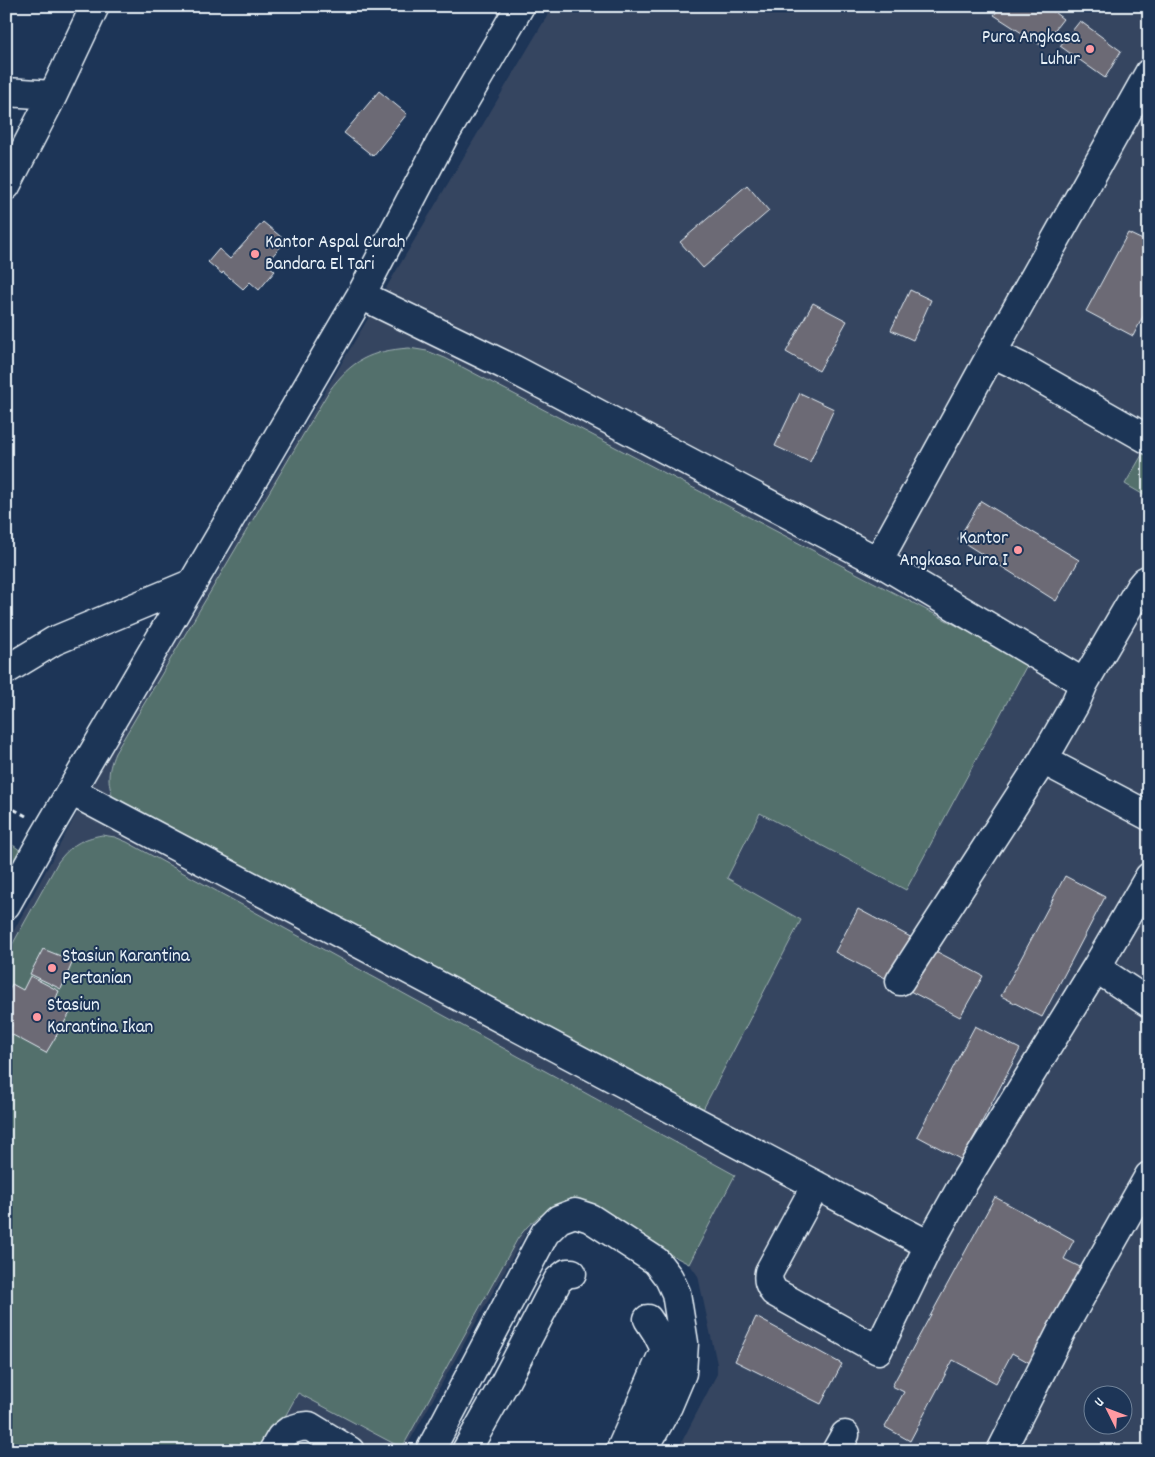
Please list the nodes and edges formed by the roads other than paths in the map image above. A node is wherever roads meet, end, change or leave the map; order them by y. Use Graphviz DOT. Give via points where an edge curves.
graph roads {
  1 [pos="95,6"];
  2 [pos="520,6"];
  3 [pos="1149,73"];
  4 [pos="6,92"];
  5 [pos="53,95"];
  6 [pos="6,186"];
  7 [pos="361,295"];
  8 [pos="992,353"];
  9 [pos="1149,440"];
  10 [pos="878,561"];
  11 [pos="1149,580"];
  12 [pos="193,583"];
  13 [pos="6,670"];
  14 [pos="1084,683"];
  15 [pos="1043,760"];
  16 [pos="71,791"];
  17 [pos="1149,816"];
  18 [pos="1149,877"];
  19 [pos="6,905"];
  20 [pos="1096,968"];
  21 [pos="900,981"];
  22 [pos="1149,1003"];
  23 [pos="1149,1176"];
  24 [pos="816,1185"];
  25 [pos="929,1246"];
  26 [pos="572,1274"];
  27 [pos="648,1319"];
  28 [pos="273,1451"];
  29 [pos="350,1451"];
  30 [pos="430,1451"];
  31 [pos="466,1451"];
  32 [pos="620,1451"];
  33 [pos="643,1451"];
  34 [pos="1000,1451"];
  1 -- 5 [label="street"];
  2 -- 7 [label="street" via="442,138"];
  3 -- 8 [label="street"];
  4 -- 5 [label="street"];
  5 -- 6 [label="street"];
  7 -- 10 [label="street" via="522,374"];
  7 -- 12 [label="street"];
  8 -- 9 [label="street"];
  8 -- 10 [label="street"];
  10 -- 14 [label="street"];
  11 -- 14 [label="street" via="1140,587"];
  12 -- 13 [label="street" via="54,641"];
  12 -- 16 [label="street"];
  14 -- 15 [label="street"];
  15 -- 17 [label="street"];
  15 -- 21 [label="street"];
  16 -- 19 [label="street"];
  16 -- 24 [label="street"];
  18 -- 20 [label="street"];
  20 -- 22 [label="street"];
  20 -- 25 [label="street" via="963,1184"];
  23 -- 34 [label="street" via="1063,1328"];
  24 -- 25 [label="street"];
  24 -- 25 [label="street" via="769,1272 769,1284 774,1292 878,1350"];
  26 -- 31 [label="street" via="566,1273 558,1280"];
  27 -- 32 [label="street" via="665,1349"];
  28 -- 29 [label="street" via="281,1437 290,1430 309,1426"];
  30 -- 33 [label="street" via="545,1233 559,1219 575,1213 590,1218 656,1261 670,1278 676,1293 684,1343 682,1373"];
}
